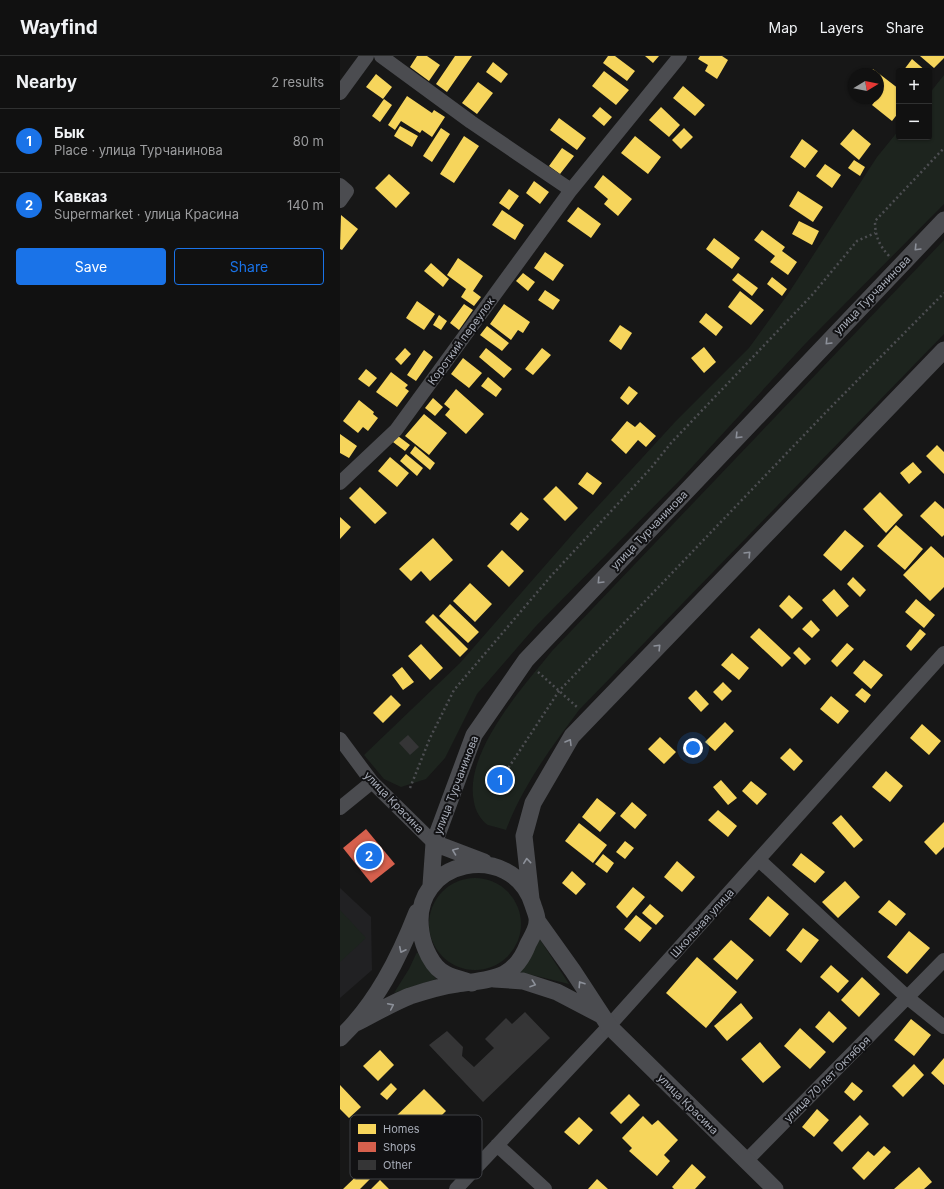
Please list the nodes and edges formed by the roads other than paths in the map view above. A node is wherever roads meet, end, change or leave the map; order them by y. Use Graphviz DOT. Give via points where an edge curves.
graph roads {
  1 [pos="367,56"];
  2 [pos="381,56"];
  3 [pos="680,56"];
  4 [pos="340,93"];
  5 [pos="340,185"];
  6 [pos="571,190"];
  7 [pos="340,201"];
  8 [pos="944,220"];
  9 [pos="944,350"];
  10 [pos="340,483"];
  11 [pos="944,653"];
  12 [pos="340,739"];
  13 [pos="372,782"];
  14 [pos="340,808"];
  15 [pos="434,843"];
  16 [pos="759,860"];
  17 [pos="503,869"];
  18 [pos="431,885"];
  19 [pos="531,899"];
  20 [pos="422,901"];
  21 [pos="538,922"];
  22 [pos="944,960"];
  23 [pos="494,979"];
  24 [pos="472,983"];
  25 [pos="908,998"];
  26 [pos="606,1021"];
  27 [pos="356,1023"];
  28 [pos="944,1027"];
  29 [pos="340,1038"];
  30 [pos="497,1145"];
  31 [pos="482,1161"];
  32 [pos="746,1161"];
  33 [pos="465,1179"];
  34 [pos="456,1189"];
  35 [pos="545,1189"];
  36 [pos="775,1189"];
  1 -- 4 [label="street"];
  2 -- 6 [label="street" via="471,122"];
  3 -- 6 [label="street, Короткий переулок"];
  5 -- 7 [label="street" via="348,191"];
  6 -- 10 [label="street, Короткий переулок" via="396,430"];
  8 -- 15 [label="street, улица Турчанинова, one-way" via="526,660 474,735"];
  19 -- 9 [label="street, one-way" via="524,836 533,803 572,736"];
  11 -- 16 [label="street, Школьная улица"];
  12 -- 13 [label="street, улица Красина"];
  13 -- 14 [label="street"];
  13 -- 15 [label="street, улица Красина"];
  17 -- 15 [label="street, улица Красина, one-way"];
  15 -- 18 [label="street, улица Турчанинова"];
  16 -- 25 [label="street"];
  16 -- 26 [label="street, Школьная улица"];
  17 -- 18 [label="street" via="468,865 452,869"];
  17 -- 19 [label="street" via="521,882"];
  18 -- 20 [label="street"];
  19 -- 21 [label="street"];
  20 -- 24 [label="street" via="419,922 431,959 445,974"];
  20 -- 27 [label="street, one-way" via="393,967"];
  21 -- 23 [label="street" via="526,951 516,966"];
  26 -- 21 [label="street, улица Красина, one-way"];
  22 -- 25 [label="street, улица 70 лет Октября"];
  23 -- 24 [label="street"];
  23 -- 26 [label="street, улица Красина, one-way" via="523,981 550,990"];
  27 -- 24 [label="street, one-way" via="410,996 452,985"];
  25 -- 28 [label="street"];
  25 -- 32 [label="street, улица 70 лет Октября"];
  26 -- 30 [label="street, Школьная улица"];
  26 -- 32 [label="street, улица Красина"];
  27 -- 29 [label="street"];
  30 -- 31 [label="street, Школьная улица"];
  30 -- 35 [label="street"];
  32 -- 36 [label="street, улица Красина"];
  33 -- 34 [label="street, Школьная улица"];
}
